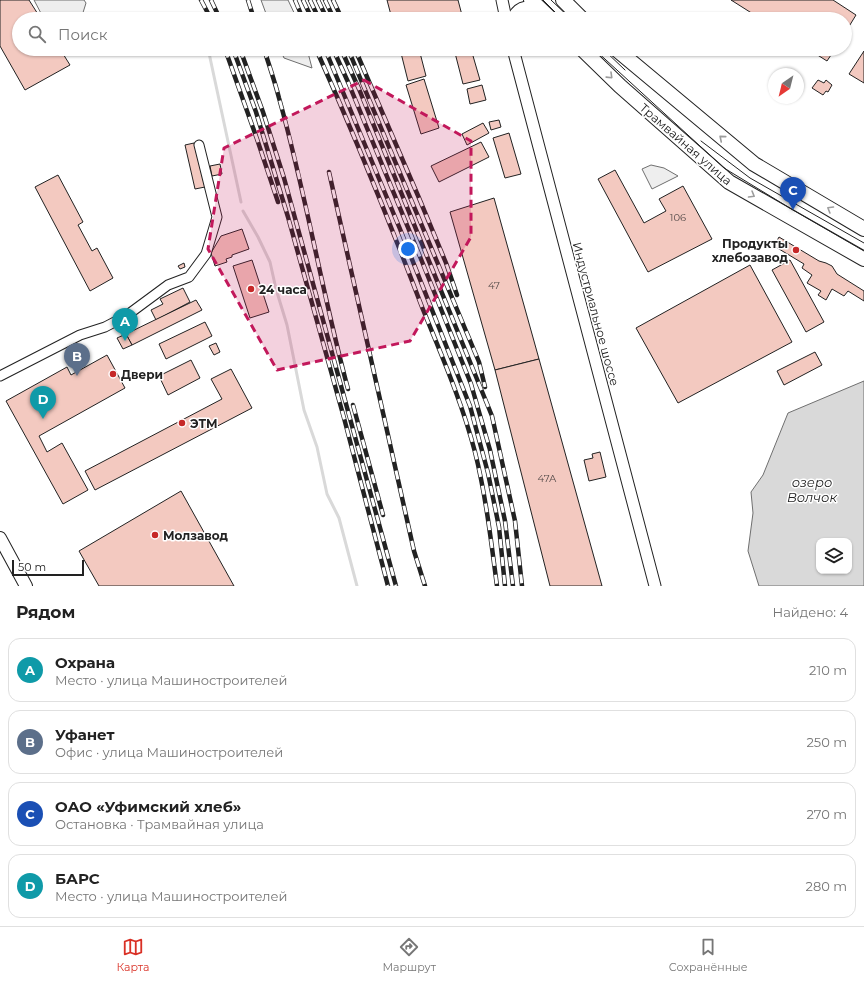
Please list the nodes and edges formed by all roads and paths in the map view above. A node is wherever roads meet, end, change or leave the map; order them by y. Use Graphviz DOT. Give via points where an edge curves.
graph roads {
  1 [pos="502,0"];
  2 [pos="532,0"];
  3 [pos="563,0"];
  4 [pos="505,12"];
  5 [pos="516,12"];
  6 [pos="541,12"];
  7 [pos="544,12"];
  8 [pos="575,12"];
  9 [pos="515,56"];
  10 [pos="589,56"];
  11 [pos="624,56"];
  12 [pos="200,145"];
  13 [pos="864,229"];
  14 [pos="864,259"];
  15 [pos="0,376"];
  16 [pos="0,538"];
  17 [pos="26,586"];
  18 [pos="654,586"];
  1 -- 4 [label="street"];
  2 -- 7 [label="main road"];
  3 -- 8 [label="main road"];
  5 -- 6 [label="street" via="520,8 530,7"];
  9 -- 18 [label="street, Индустриальное шоссе"];
  10 -- 14 [label="main road, Трамвайная улица, one-way" via="729,182"];
  13 -- 11 [label="main road, one-way" via="754,164"];
  12 -- 15 [label="street" via="217,217 206,254 189,277 168,285 119,320 80,335"];
  16 -- 17 [label="main road"];
}
